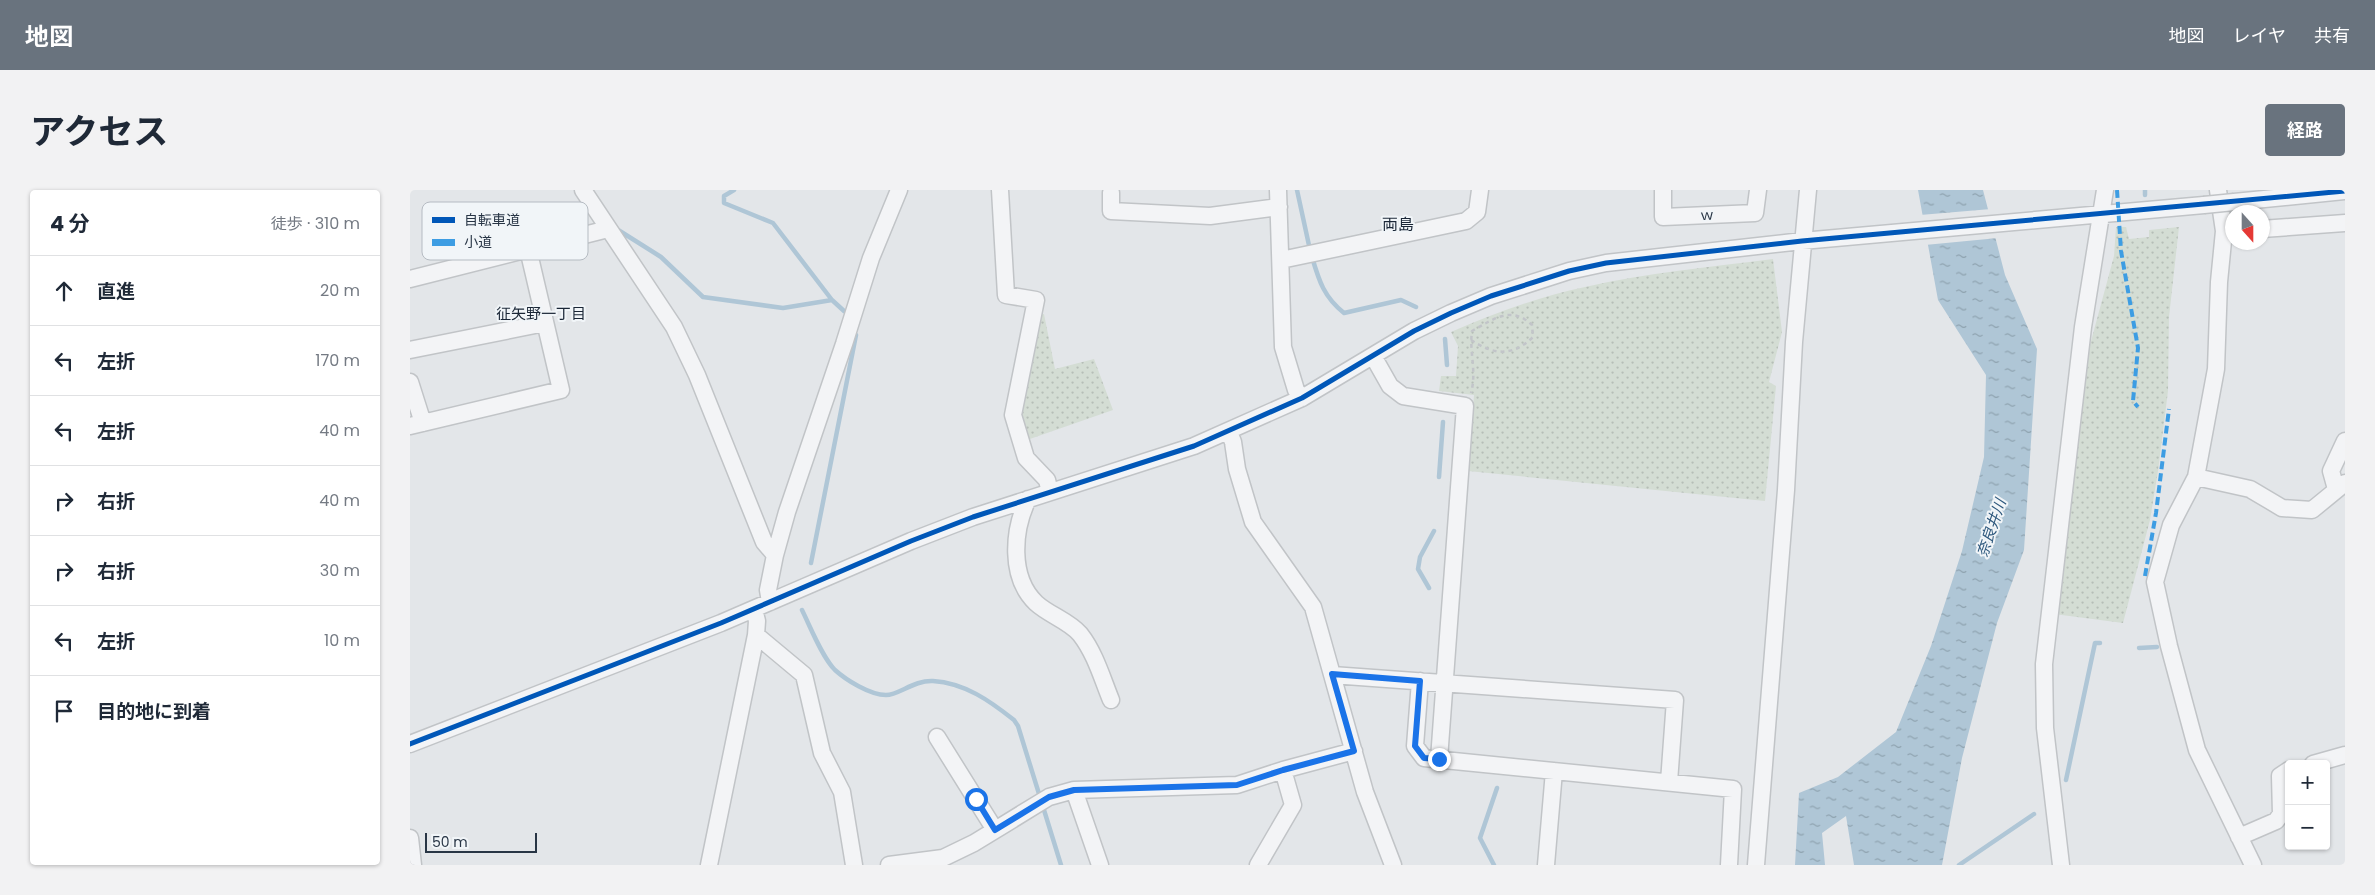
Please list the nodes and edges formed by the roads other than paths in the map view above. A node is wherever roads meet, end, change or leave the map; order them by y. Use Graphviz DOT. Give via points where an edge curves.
graph roads {
  1 [pos="584,190"];
  2 [pos="899,190"];
  3 [pos="1000,190"];
  4 [pos="1278,190"];
  5 [pos="1480,190"];
  6 [pos="1663,190"];
  7 [pos="1758,190"];
  8 [pos="1808,190"];
  9 [pos="2105,190"];
  10 [pos="2218,190"];
  11 [pos="2345,191"];
  12 [pos="1111,193"];
  13 [pos="1279,207"];
  14 [pos="2099,214"];
  15 [pos="2225,219"];
  16 [pos="2345,222"];
  17 [pos="2270,227"];
  18 [pos="608,229"];
  19 [pos="588,234"];
  20 [pos="1806,241"];
  21 [pos="2225,248"];
  22 [pos="485,260"];
  23 [pos="530,260"];
  24 [pos="1282,260"];
  25 [pos="410,279"];
  26 [pos="544,323"];
  27 [pos="410,350"];
  28 [pos="1373,356"];
  29 [pos="410,382"];
  30 [pos="1302,398"];
  31 [pos="416,424"];
  32 [pos="1229,432"];
  33 [pos="2345,440"];
  34 [pos="2196,477"];
  35 [pos="2341,486"];
  36 [pos="1050,492"];
  37 [pos="1028,499"];
  38 [pos="775,554"];
  39 [pos="770,602"];
  40 [pos="754,609"];
  41 [pos="756,635"];
  42 [pos="1332,674"];
  43 [pos="1420,681"];
  44 [pos="1445,683"];
  45 [pos="1111,700"];
  46 [pos="937,737"];
  47 [pos="410,744"];
  48 [pos="1354,751"];
  49 [pos="2345,755"];
  50 [pos="1439,759"];
  51 [pos="2327,760"];
  52 [pos="1283,770"];
  53 [pos="1554,771"];
  54 [pos="2285,773"];
  55 [pos="1669,782"];
  56 [pos="1074,790"];
  57 [pos="995,830"];
  58 [pos="2239,837"];
  59 [pos="410,838"];
  60 [pos="412,864"];
  61 [pos="709,865"];
  62 [pos="854,865"];
  63 [pos="889,865"];
  64 [pos="1100,865"];
  65 [pos="1258,865"];
  66 [pos="1393,865"];
  67 [pos="1546,865"];
  68 [pos="1729,865"];
  69 [pos="1756,865"];
  70 [pos="2061,865"];
  71 [pos="2253,865"];
  1 -- 18 [label="street"];
  2 -- 38 [label="street" via="871,258"];
  3 -- 36 [label="street" via="1006,295 1036,300 1013,415 1026,458 1047,480"];
  4 -- 13 [label="street"];
  5 -- 24 [label="street" via="1477,212 1466,220"];
  6 -- 7 [label="street, ｗ" via="1664,217 1755,213"];
  8 -- 20 [label="street"];
  9 -- 14 [label="street"];
  10 -- 15 [label="street"];
  11 -- 14 [label="street, bridge"];
  12 -- 13 [label="street" via="1111,210 1210,216"];
  13 -- 24 [label="street"];
  14 -- 20 [label="street"];
  14 -- 70 [label="street" via="2044,664 2044,728"];
  16 -- 17 [label="street"];
  18 -- 19 [label="street"];
  18 -- 38 [label="street" via="674,327 697,375 764,542"];
  20 -- 28 [label="street" via="1606,263 1569,271 1451,312"];
  20 -- 69 [label="street"];
  21 -- 34 [label="street" via="2219,282 2216,369"];
  22 -- 25 [label="street"];
  23 -- 26 [label="street"];
  24 -- 30 [label="street" via="1283,347 1296,390"];
  26 -- 27 [label="street"];
  26 -- 31 [label="street" via="561,390"];
  28 -- 30 [label="street"];
  28 -- 44 [label="street" via="1390,386 1403,396 1465,406"];
  29 -- 31 [label="street"];
  30 -- 32 [label="street"];
  32 -- 36 [label="street"];
  32 -- 42 [label="street" via="1253,522 1313,607"];
  33 -- 35 [label="street" via="2331,471"];
  34 -- 35 [label="street" via="2250,489 2282,508 2312,510"];
  34 -- 58 [label="street" via="2170,525 2155,582 2197,750"];
  36 -- 37 [label="street"];
  37 -- 39 [label="street" via="911,541"];
  37 -- 45 [label="street" via="1021,512 1015,565 1022,584 1036,602 1078,632 1088,644"];
  38 -- 39 [label="street" via="768,590"];
  39 -- 40 [label="street"];
  40 -- 41 [label="street"];
  40 -- 47 [label="street"];
  41 -- 61 [label="street"];
  41 -- 62 [label="street" via="804,675 822,754 842,792"];
  42 -- 43 [label="street"];
  42 -- 48 [label="street"];
  43 -- 44 [label="street"];
  43 -- 50 [label="street" via="1415,746 1424,758"];
  44 -- 50 [label="street"];
  44 -- 55 [label="street" via="1675,700"];
  46 -- 57 [label="street"];
  48 -- 52 [label="street"];
  48 -- 66 [label="street" via="1365,792"];
  49 -- 51 [label="street"];
  50 -- 53 [label="street"];
  52 -- 56 [label="street" via="1237,785"];
  52 -- 65 [label="street" via="1293,805"];
  53 -- 55 [label="street"];
  53 -- 67 [label="street"];
  54 -- 58 [label="street" via="2280,776 2281,814 2276,821"];
  55 -- 68 [label="street" via="1733,789"];
  56 -- 57 [label="street" via="1049,797"];
  56 -- 64 [label="street"];
  57 -- 63 [label="street" via="943,858"];
  58 -- 71 [label="street"];
  59 -- 60 [label="street"];
}
